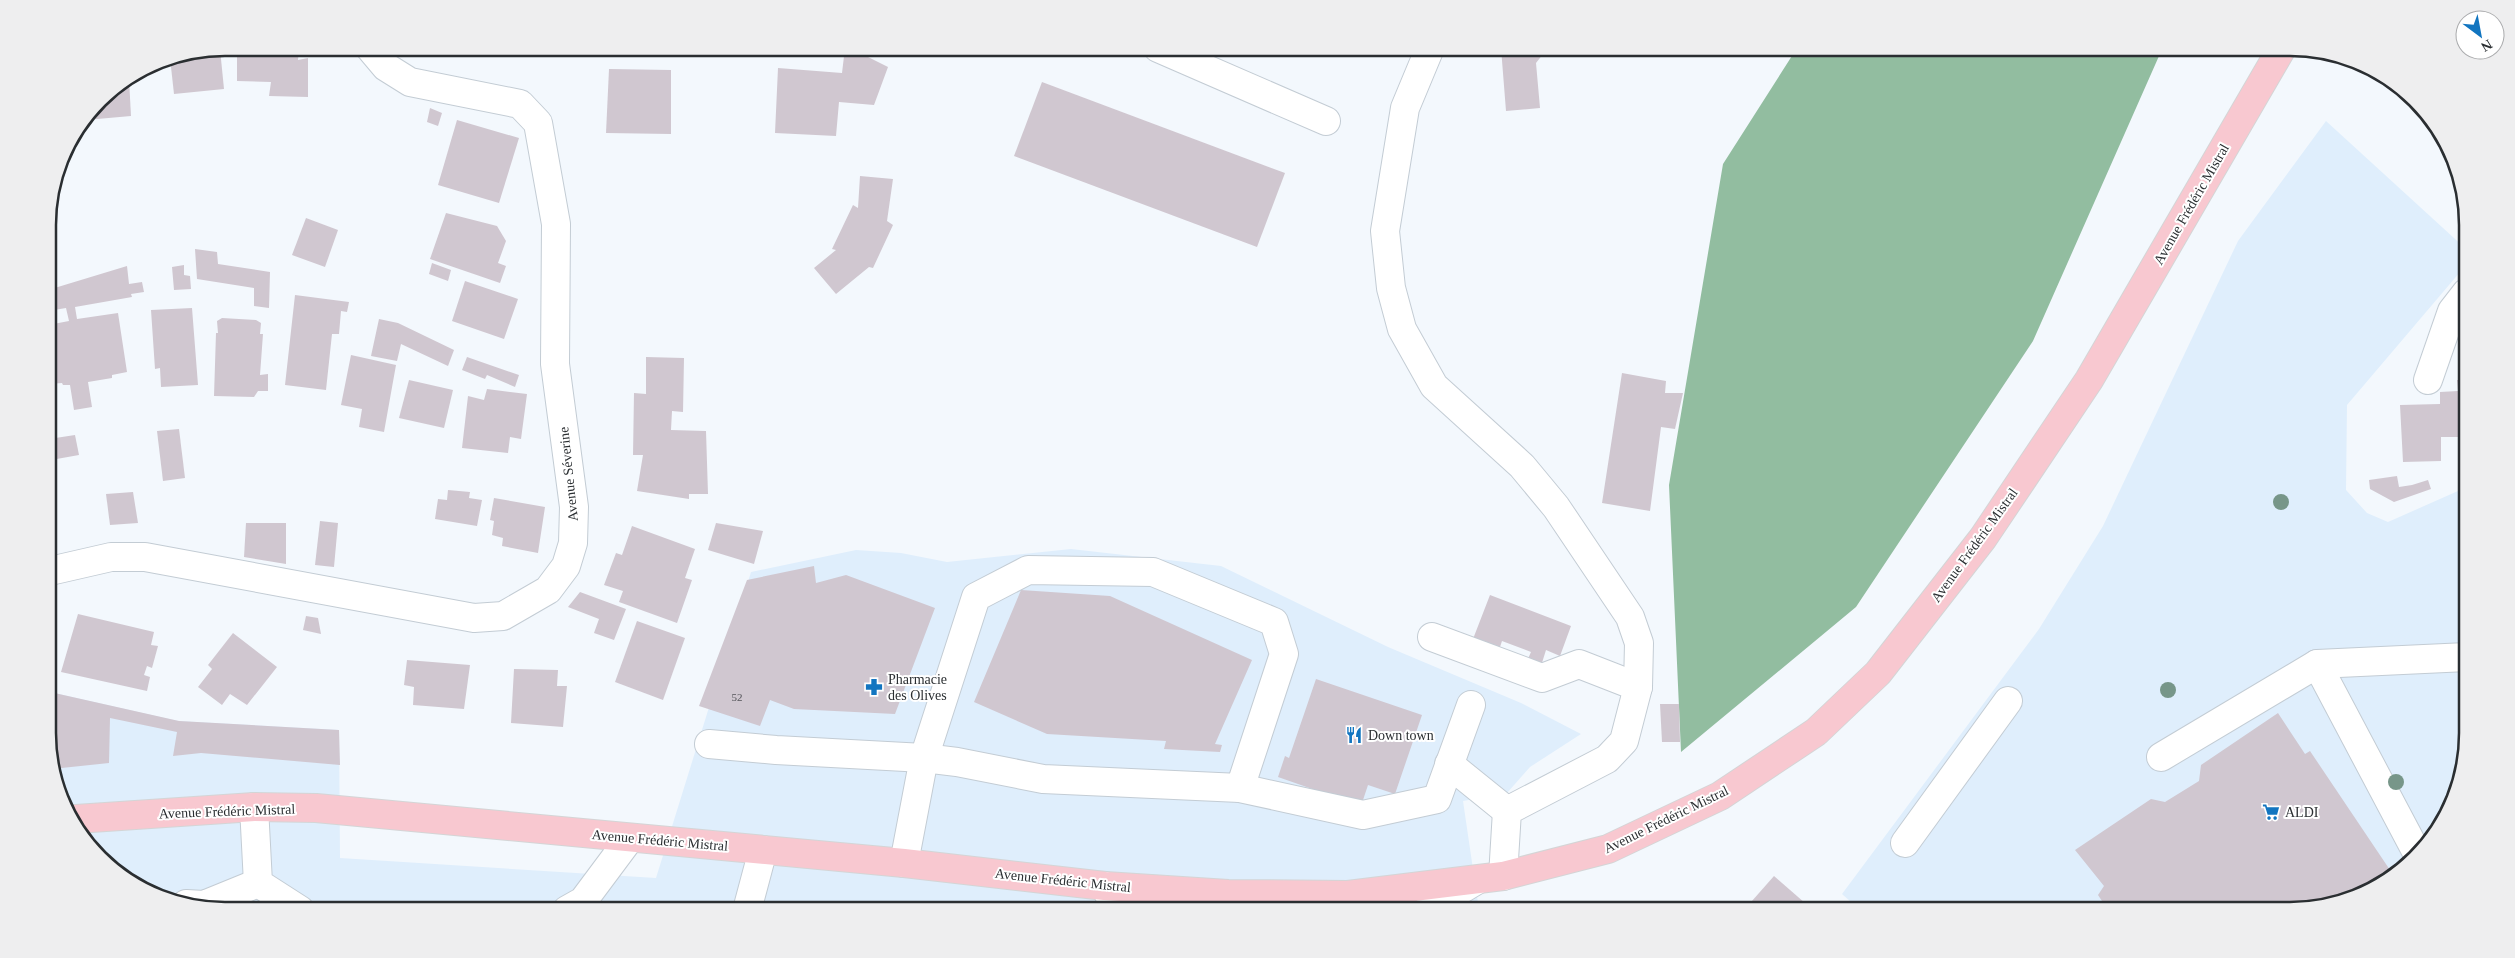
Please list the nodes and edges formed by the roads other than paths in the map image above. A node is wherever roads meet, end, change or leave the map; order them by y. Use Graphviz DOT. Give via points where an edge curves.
graph roads {
  1 [pos="377,56"];
  2 [pos="1176,56"];
  3 [pos="1427,56"];
  4 [pos="2277,56"];
  5 [pos="1326,121"];
  6 [pos="2459,302"];
  7 [pos="2428,380"];
  8 [pos="56,570"];
  9 [pos="1432,637"];
  10 [pos="2459,658"];
  11 [pos="2317,664"];
  12 [pos="1638,687"];
  13 [pos="2008,701"];
  14 [pos="1471,706"];
  15 [pos="710,744"];
  16 [pos="2161,757"];
  17 [pos="924,758"];
  18 [pos="1449,764"];
  19 [pos="1240,788"];
  20 [pos="254,807"];
  21 [pos="1507,811"];
  22 [pos="80,819"];
  23 [pos="630,838"];
  24 [pos="1905,843"];
  25 [pos="2414,847"];
  26 [pos="763,850"];
  27 [pos="904,863"];
  28 [pos="1503,876"];
  29 [pos="1477,880"];
  30 [pos="258,883"];
  31 [pos="1105,886"];
  32 [pos="214,901"];
  33 [pos="1441,901"];
  34 [pos="288,902"];
  35 [pos="582,902"];
  36 [pos="749,902"];
  37 [pos="1112,902"];
  1 -- 8 [label="street, Avenue Séverine" via="386,67 410,82 520,104 538,123 556,224 554,364 574,507 573,543 566,566 548,590 529,602 503,616 474,618 145,557 111,557"];
  2 -- 5 [label="street"];
  3 -- 12 [label="street" via="1405,108 1385,231 1391,288 1402,329 1434,386 1522,466 1556,507 1630,617 1639,643"];
  4 -- 28 [label="main road, Avenue Frédéric Mistral" via="2089,380 1983,538 1878,673 1816,732 1720,796 1608,849"];
  6 -- 7 [label="street" via="2452,311"];
  9 -- 12 [label="street" via="1542,678 1579,664"];
  10 -- 11 [label="street"];
  11 -- 16 [label="street"];
  11 -- 25 [label="street"];
  12 -- 21 [label="street" via="1624,741 1608,759"];
  13 -- 24 [label="street"];
  14 -- 18 [label="street"];
  15 -- 17 [label="street"];
  17 -- 19 [label="street" via="1043,779"];
  17 -- 19 [label="street" via="976,597 1028,570 1153,572 1274,622 1284,654"];
  17 -- 27 [label="street"];
  18 -- 19 [label="street" via="1437,799 1362,815"];
  18 -- 21 [label="street"];
  20 -- 22 [label="main road, Avenue Frédéric Mistral"];
  20 -- 23 [label="main road, Avenue Frédéric Mistral" via="316,808"];
  20 -- 30 [label="street"];
  21 -- 28 [label="street"];
  23 -- 26 [label="main road, Avenue Frédéric Mistral"];
  23 -- 35 [label="street"];
  26 -- 27 [label="main road, Avenue Frédéric Mistral"];
  26 -- 36 [label="street"];
  27 -- 31 [label="main road, Avenue Frédéric Mistral"];
  28 -- 29 [label="main road, Avenue Frédéric Mistral"];
  29 -- 31 [label="main road, Avenue Frédéric Mistral" via="1348,896 1228,894"];
  29 -- 33 [label="street"];
  30 -- 32 [label="street"];
  30 -- 34 [label="street"];
  31 -- 37 [label="street"];
}
